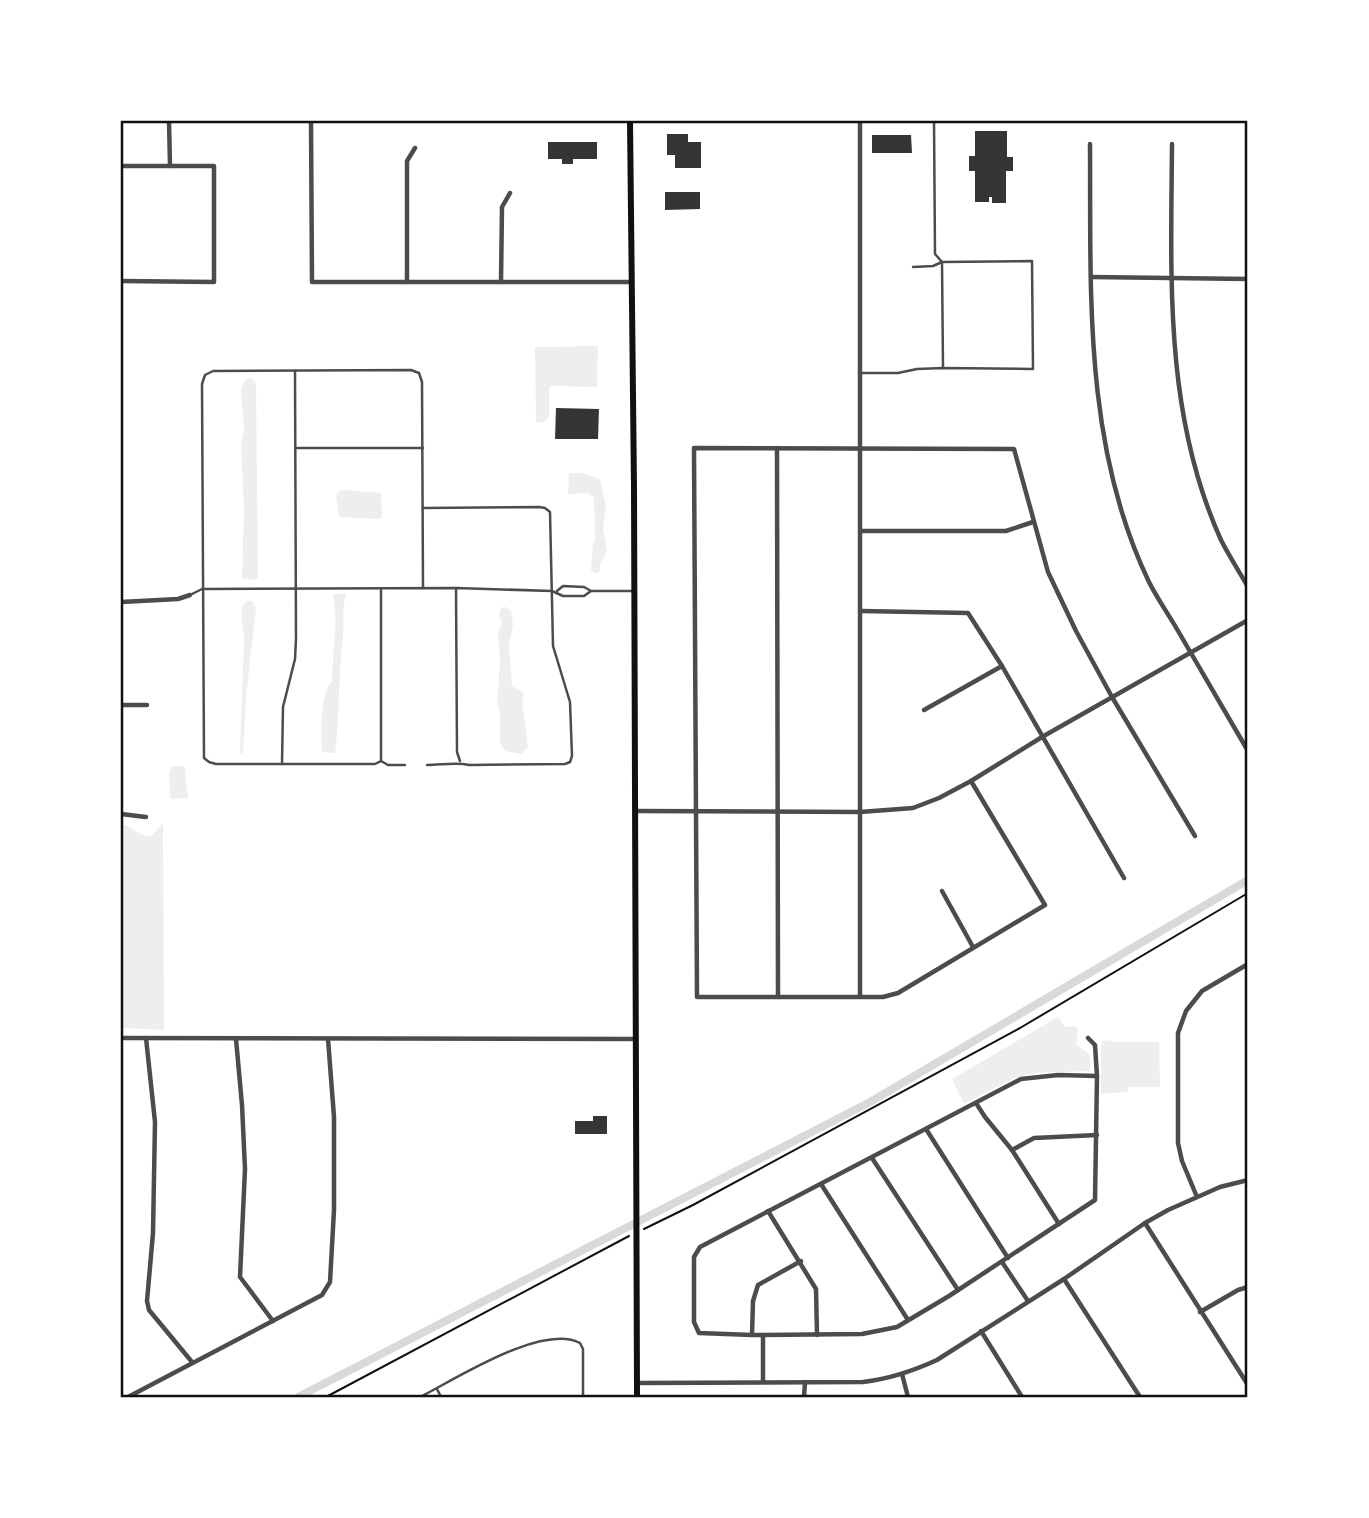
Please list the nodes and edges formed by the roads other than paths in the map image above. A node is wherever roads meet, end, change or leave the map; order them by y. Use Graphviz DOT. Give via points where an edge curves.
graph roads {
  1 [pos="169,121"];
  2 [pos="311,121"];
  3 [pos="630,121"];
  4 [pos="860,121"];
  5 [pos="934,121"];
  6 [pos="1090,144"];
  7 [pos="1172,144"];
  8 [pos="415,148"];
  9 [pos="121,166"];
  10 [pos="170,166"];
  11 [pos="510,193"];
  12 [pos="942,262"];
  13 [pos="913,267"];
  14 [pos="1091,277"];
  15 [pos="1171,278"];
  16 [pos="1248,279"];
  17 [pos="121,281"];
  18 [pos="407,282"];
  19 [pos="501,282"];
  20 [pos="632,282"];
  21 [pos="943,368"];
  22 [pos="295,371"];
  23 [pos="859,373"];
  24 [pos="296,448"];
  25 [pos="422,448"];
  26 [pos="777,448"];
  27 [pos="860,449"];
  28 [pos="422,508"];
  29 [pos="1033,522"];
  30 [pos="860,531"];
  31 [pos="1248,587"];
  32 [pos="423,588"];
  33 [pos="456,588"];
  34 [pos="202,589"];
  35 [pos="296,589"];
  36 [pos="381,589"];
  37 [pos="554,591"];
  38 [pos="591,591"];
  39 [pos="635,591"];
  40 [pos="190,595"];
  41 [pos="121,602"];
  42 [pos="861,611"];
  43 [pos="1248,620"];
  44 [pos="1190,652"];
  45 [pos="1002,666"];
  46 [pos="1112,697"];
  47 [pos="121,705"];
  48 [pos="147,705"];
  49 [pos="924,710"];
  50 [pos="1042,737"];
  51 [pos="1248,751"];
  52 [pos="381,761"];
  53 [pos="460,761"];
  54 [pos="282,764"];
  55 [pos="405,765"];
  56 [pos="426,765"];
  57 [pos="971,781"];
  58 [pos="635,811"];
  59 [pos="696,811"];
  60 [pos="778,812"];
  61 [pos="860,812"];
  62 [pos="121,814"];
  63 [pos="146,817"];
  64 [pos="1195,836"];
  65 [pos="1125,878"];
  66 [pos="942,891"];
  67 [pos="974,947"];
  68 [pos="1248,964"];
  69 [pos="778,996"];
  70 [pos="860,996"];
  71 [pos="121,1038"];
  72 [pos="146,1038"];
  73 [pos="236,1038"];
  74 [pos="1088,1038"];
  75 [pos="328,1039"];
  76 [pos="636,1039"];
  77 [pos="1097,1076"];
  78 [pos="976,1103"];
  79 [pos="926,1129"];
  80 [pos="1097,1135"];
  81 [pos="1012,1150"];
  82 [pos="872,1158"];
  83 [pos="1248,1180"];
  84 [pos="821,1184"];
  85 [pos="1197,1197"];
  86 [pos="768,1211"];
  87 [pos="1145,1223"];
  88 [pos="1059,1224"];
  89 [pos="1008,1258"];
  90 [pos="801,1261"];
  91 [pos="1002,1262"];
  92 [pos="1064,1279"];
  93 [pos="1248,1287"];
  94 [pos="958,1290"];
  95 [pos="1028,1301"];
  96 [pos="1200,1312"];
  97 [pos="908,1320"];
  98 [pos="273,1321"];
  99 [pos="981,1331"];
  100 [pos="752,1335"];
  101 [pos="763,1335"];
  102 [pos="817,1335"];
  103 [pos="192,1362"];
  104 [pos="902,1374"];
  105 [pos="763,1382"];
  106 [pos="805,1382"];
  107 [pos="637,1383"];
  108 [pos="1248,1385"];
  109 [pos="437,1389"];
  110 [pos="128,1397"];
  111 [pos="420,1397"];
  112 [pos="441,1397"];
  113 [pos="583,1397"];
  114 [pos="637,1397"];
  115 [pos="804,1397"];
  116 [pos="908,1397"];
  117 [pos="1022,1397"];
  118 [pos="1140,1397"];
  1 -- 10 [label="street"];
  2 -- 18 [label="street" via="312,282"];
  3 -- 20 [label="main road"];
  4 -- 23 [label="street"];
  5 -- 12 [label="lane" via="935,254"];
  6 -- 14 [label="street"];
  7 -- 15 [label="street"];
  8 -- 18 [label="street" via="407,161"];
  9 -- 10 [label="street"];
  10 -- 17 [label="street" via="214,166 214,282"];
  11 -- 19 [label="street" via="502,207"];
  12 -- 13 [label="lane"];
  12 -- 21 [label="lane"];
  12 -- 21 [label="lane" via="1032,261 1032,369"];
  14 -- 15 [label="street"];
  14 -- 44 [label="street" via="1093,353 1108,461 1149,582"];
  15 -- 16 [label="street"];
  15 -- 31 [label="street" via="1173,348 1190,448 1222,542"];
  18 -- 19 [label="street"];
  19 -- 20 [label="street"];
  20 -- 39 [label="main road"];
  21 -- 23 [label="lane"];
  22 -- 24 [label="lane"];
  22 -- 25 [label="lane" via="419,373"];
  22 -- 34 [label="lane" via="213,371 205,375"];
  23 -- 27 [label="street"];
  24 -- 25 [label="lane"];
  24 -- 35 [label="lane"];
  25 -- 28 [label="lane"];
  26 -- 27 [label="street"];
  26 -- 59 [label="street" via="694,448"];
  26 -- 60 [label="street"];
  27 -- 29 [label="street" via="1014,449"];
  27 -- 30 [label="street"];
  28 -- 32 [label="lane"];
  28 -- 37 [label="lane" via="548,510"];
  29 -- 30 [label="street" via="1006,531"];
  29 -- 46 [label="street" via="1048,572"];
  30 -- 42 [label="street"];
  32 -- 33 [label="lane"];
  32 -- 36 [label="lane"];
  33 -- 37 [label="lane"];
  33 -- 53 [label="lane"];
  34 -- 35 [label="lane"];
  34 -- 40 [label="lane"];
  34 -- 54 [label="lane" via="206,761"];
  35 -- 36 [label="lane"];
  35 -- 54 [label="lane" via="296,650 283,707"];
  36 -- 52 [label="lane"];
  37 -- 38 [label="lane" via="563,586"];
  37 -- 38 [label="lane" via="563,596 584,596"];
  37 -- 53 [label="lane" via="554,653 571,711 570,762 469,765"];
  38 -- 39 [label="lane"];
  39 -- 58 [label="main road"];
  40 -- 41 [label="street"];
  42 -- 45 [label="street" via="968,613"];
  42 -- 61 [label="street"];
  43 -- 44 [label="street"];
  44 -- 46 [label="street"];
  44 -- 51 [label="street"];
  45 -- 49 [label="street"];
  45 -- 50 [label="street"];
  46 -- 50 [label="street"];
  46 -- 64 [label="street"];
  47 -- 48 [label="street"];
  50 -- 57 [label="street"];
  50 -- 65 [label="street"];
  52 -- 54 [label="lane"];
  52 -- 55 [label="lane"];
  53 -- 56 [label="lane"];
  57 -- 61 [label="street" via="913,808"];
  57 -- 67 [label="street" via="1045,905"];
  58 -- 59 [label="street"];
  58 -- 76 [label="main road"];
  59 -- 60 [label="street"];
  59 -- 69 [label="street" via="697,997"];
  60 -- 61 [label="street"];
  60 -- 69 [label="street"];
  61 -- 70 [label="street"];
  62 -- 63 [label="street"];
  66 -- 67 [label="street"];
  67 -- 70 [label="street" via="898,993"];
  68 -- 85 [label="street" via="1202,991 1186,1011 1178,1033 1178,1143"];
  69 -- 70 [label="street"];
  71 -- 72 [label="street"];
  72 -- 73 [label="street"];
  72 -- 103 [label="street" via="155,1122 147,1301 149,1310"];
  73 -- 75 [label="street"];
  73 -- 98 [label="street" via="244,1168 240,1277"];
  74 -- 77 [label="street" via="1095,1045"];
  75 -- 76 [label="street"];
  75 -- 98 [label="street" via="334,1117 330,1282 321,1295"];
  76 -- 107 [label="main road"];
  77 -- 78 [label="street" via="1021,1079"];
  77 -- 80 [label="street"];
  78 -- 79 [label="street"];
  78 -- 81 [label="street"];
  79 -- 82 [label="street"];
  79 -- 89 [label="street"];
  80 -- 81 [label="street" via="1034,1138"];
  80 -- 88 [label="street" via="1095,1200"];
  81 -- 88 [label="street"];
  82 -- 84 [label="street"];
  82 -- 94 [label="street"];
  83 -- 85 [label="street"];
  84 -- 86 [label="street"];
  84 -- 97 [label="street"];
  85 -- 87 [label="street"];
  86 -- 90 [label="street"];
  86 -- 100 [label="street" via="700,1247 694,1257 694,1322 699,1333"];
  87 -- 92 [label="street"];
  87 -- 96 [label="street"];
  88 -- 89 [label="street"];
  89 -- 91 [label="street"];
  90 -- 100 [label="street" via="758,1285"];
  90 -- 102 [label="street" via="816,1289"];
  91 -- 94 [label="street"];
  91 -- 95 [label="street"];
  92 -- 95 [label="street"];
  92 -- 118 [label="street"];
  93 -- 96 [label="street"];
  94 -- 97 [label="street"];
  95 -- 99 [label="street"];
  96 -- 108 [label="street"];
  97 -- 102 [label="street" via="872,1332"];
  98 -- 103 [label="street"];
  99 -- 104 [label="street" via="937,1360"];
  99 -- 117 [label="street"];
  100 -- 101 [label="street"];
  101 -- 102 [label="street"];
  101 -- 105 [label="street"];
  103 -- 110 [label="street"];
  104 -- 106 [label="street" via="863,1382"];
  104 -- 116 [label="street"];
  105 -- 106 [label="street"];
  105 -- 107 [label="street"];
  106 -- 115 [label="street"];
  107 -- 114 [label="main road"];
  109 -- 111 [label="lane"];
  109 -- 112 [label="lane"];
  109 -- 113 [label="lane" via="525,1344 574,1340 583,1349"];
}
